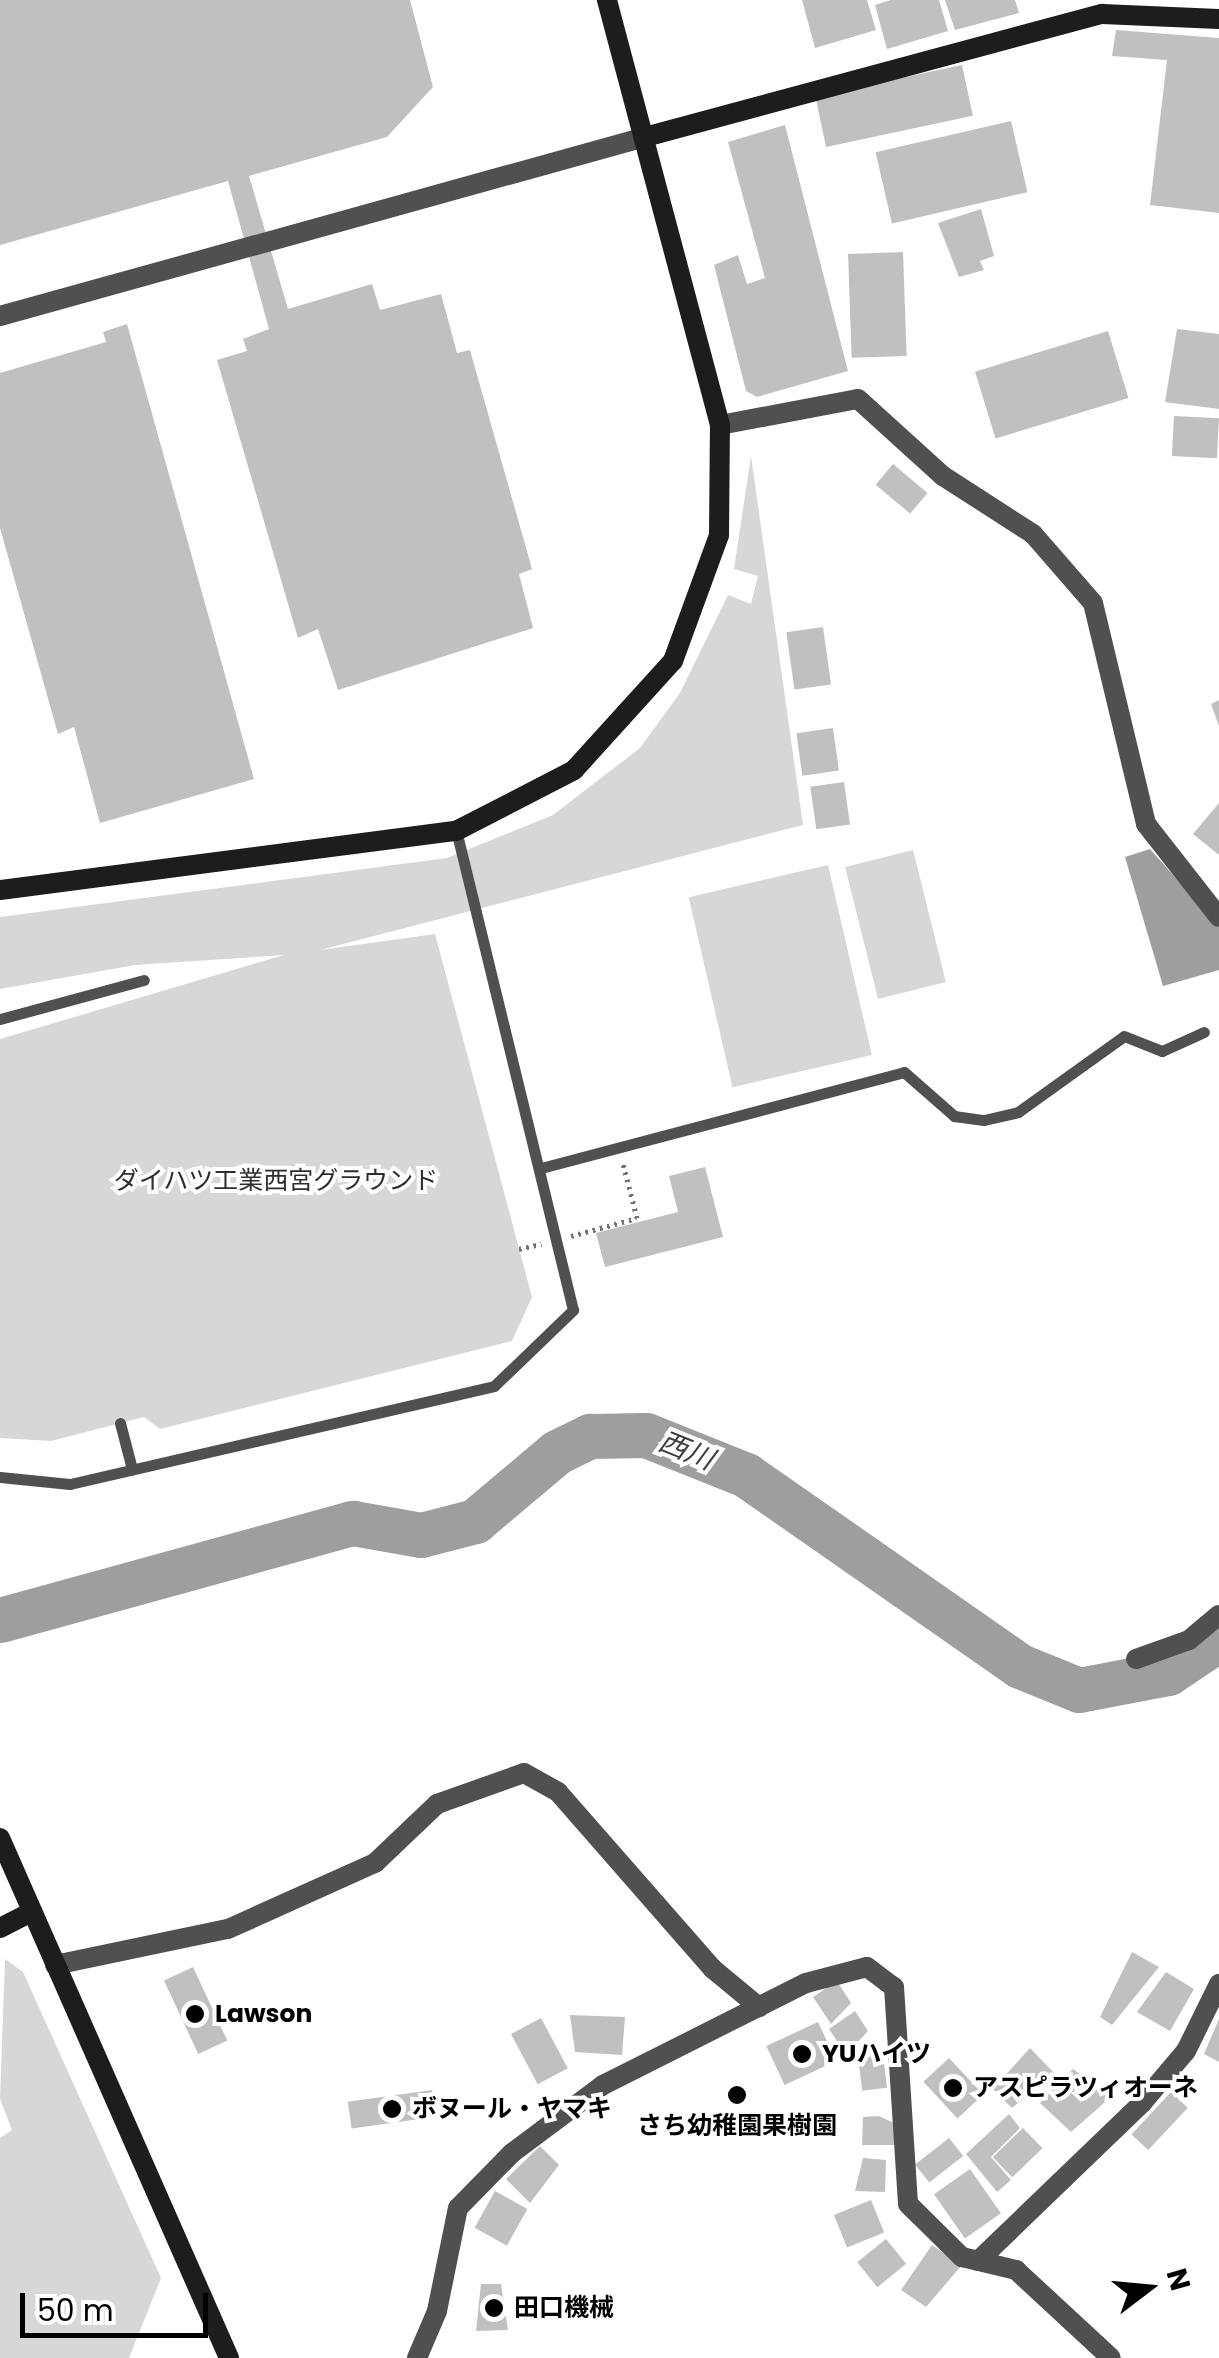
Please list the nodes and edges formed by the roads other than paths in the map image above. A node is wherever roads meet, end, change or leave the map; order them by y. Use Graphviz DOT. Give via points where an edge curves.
graph roads {
  1 [pos="607,0"];
  2 [pos="1219,19"];
  3 [pos="645,137"];
  4 [pos="0,316"];
  5 [pos="720,425"];
  6 [pos="456,831"];
  7 [pos="0,890"];
  8 [pos="1219,916"];
  9 [pos="144,980"];
  10 [pos="0,1020"];
  11 [pos="1204,1032"];
  12 [pos="542,1168"];
  13 [pos="120,1422"];
  14 [pos="132,1469"];
  15 [pos="0,1477"];
  16 [pos="1219,1614"];
  17 [pos="1136,1659"];
  18 [pos="0,1838"];
  19 [pos="32,1912"];
  20 [pos="0,1928"];
  21 [pos="55,1965"];
  22 [pos="1219,1984"];
  23 [pos="759,2007"];
  24 [pos="978,2261"];
  25 [pos="228,2358"];
  26 [pos="418,2358"];
  27 [pos="1112,2358"];
  1 -- 3 [label="street"];
  2 -- 3 [label="street" via="1102,14"];
  3 -- 4 [label="street"];
  3 -- 5 [label="street"];
  5 -- 6 [label="street" via="719,534 673,661 574,770"];
  5 -- 8 [label="street" via="858,399 943,476 1034,534 1093,603 1146,824"];
  6 -- 7 [label="street"];
  6 -- 12 [label="lane"];
  9 -- 10 [label="lane"];
  11 -- 12 [label="lane" via="1162,1051 1124,1036 1018,1112 984,1120 954,1116 904,1072"];
  12 -- 14 [label="lane" via="573,1310 505,1380"];
  13 -- 14 [label="lane"];
  14 -- 15 [label="lane" via="70,1484"];
  16 -- 17 [label="street" via="1189,1640"];
  18 -- 19 [label="street"];
  19 -- 20 [label="street"];
  19 -- 21 [label="street"];
  21 -- 23 [label="street" via="228,1928 375,1863 437,1804 524,1773 558,1792 713,1968"];
  21 -- 25 [label="street"];
  22 -- 24 [label="street" via="1186,2051 1142,2104"];
  23 -- 24 [label="street" via="848,1969 888,1978 906,2093 904,2192 929,2229"];
  23 -- 26 [label="street" via="557,2116 458,2208 438,2311"];
  24 -- 27 [label="street" via="1016,2270"];
}
